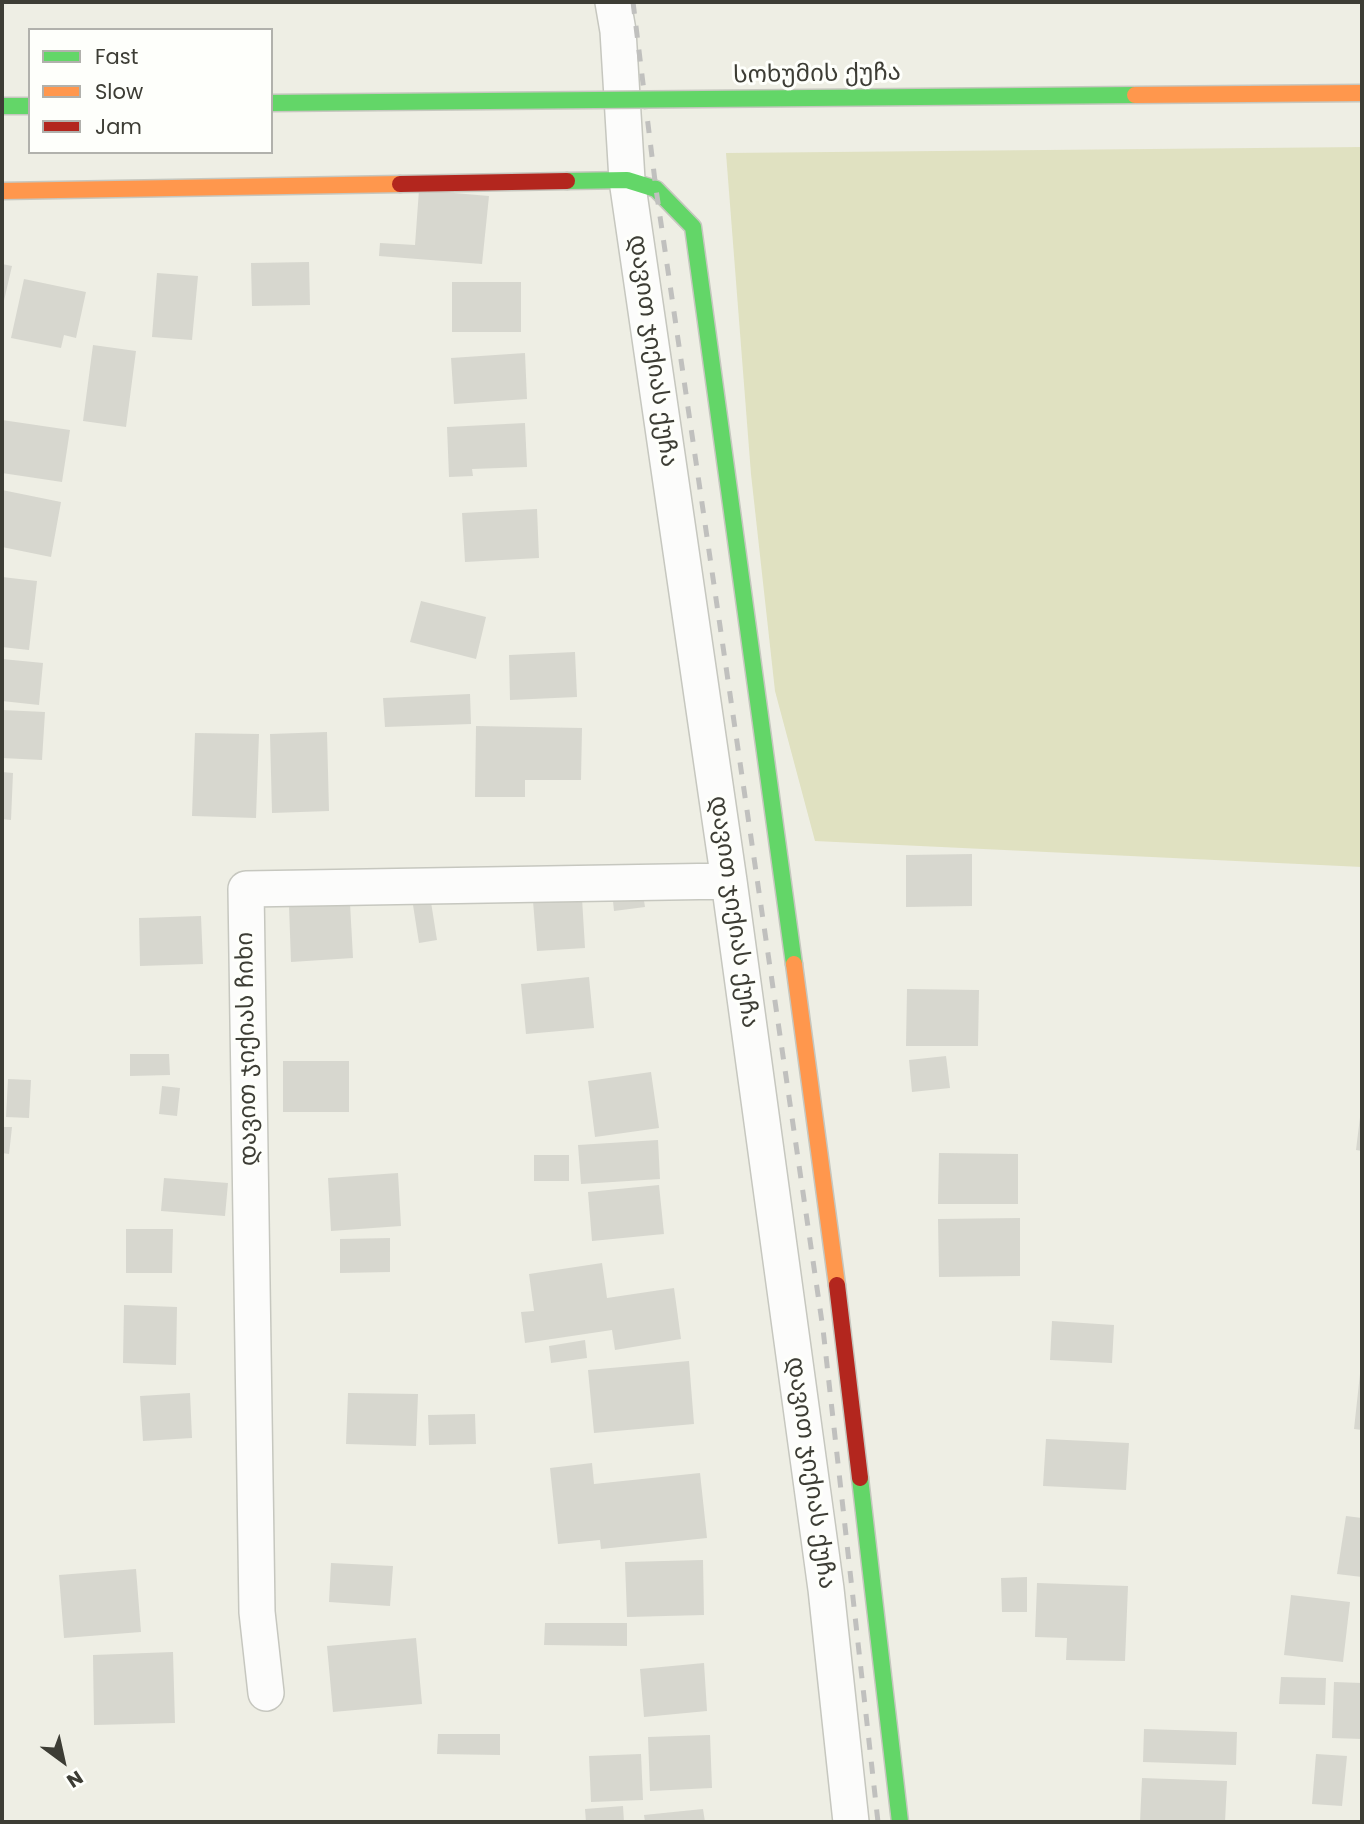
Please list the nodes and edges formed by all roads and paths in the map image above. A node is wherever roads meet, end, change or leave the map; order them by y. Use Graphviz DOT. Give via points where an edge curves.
graph roads {
  1 [pos="613,2"];
  2 [pos="1362,93"];
  3 [pos="273,103"];
  4 [pos="2,106"];
  5 [pos="28,106"];
  6 [pos="627,180"];
  7 [pos="2,191"];
  8 [pos="729,881"];
  9 [pos="266,1693"];
  10 [pos="851,1822"];
  11 [pos="900,1822"];
  1 -- 6 [label="street, დავით ჯიქიას ქუჩა"];
  2 -- 3 [label="main road, სოხუმის ქუჩა, bridge"];
  4 -- 5 [label="main road"];
  6 -- 7 [label="main road"];
  6 -- 8 [label="street, დავით ჯიქიას ქუჩა"];
  6 -- 11 [label="main road, დავით ჯიქიას ქუჩა" via="656,189 693,227 832,1245"];
  8 -- 9 [label="street, დავით ჯიქიას ჩიხი" via="246,889 257,1612"];
  8 -- 10 [label="street, დავით ჯიქიას ქუჩა" via="826,1589"];
}
